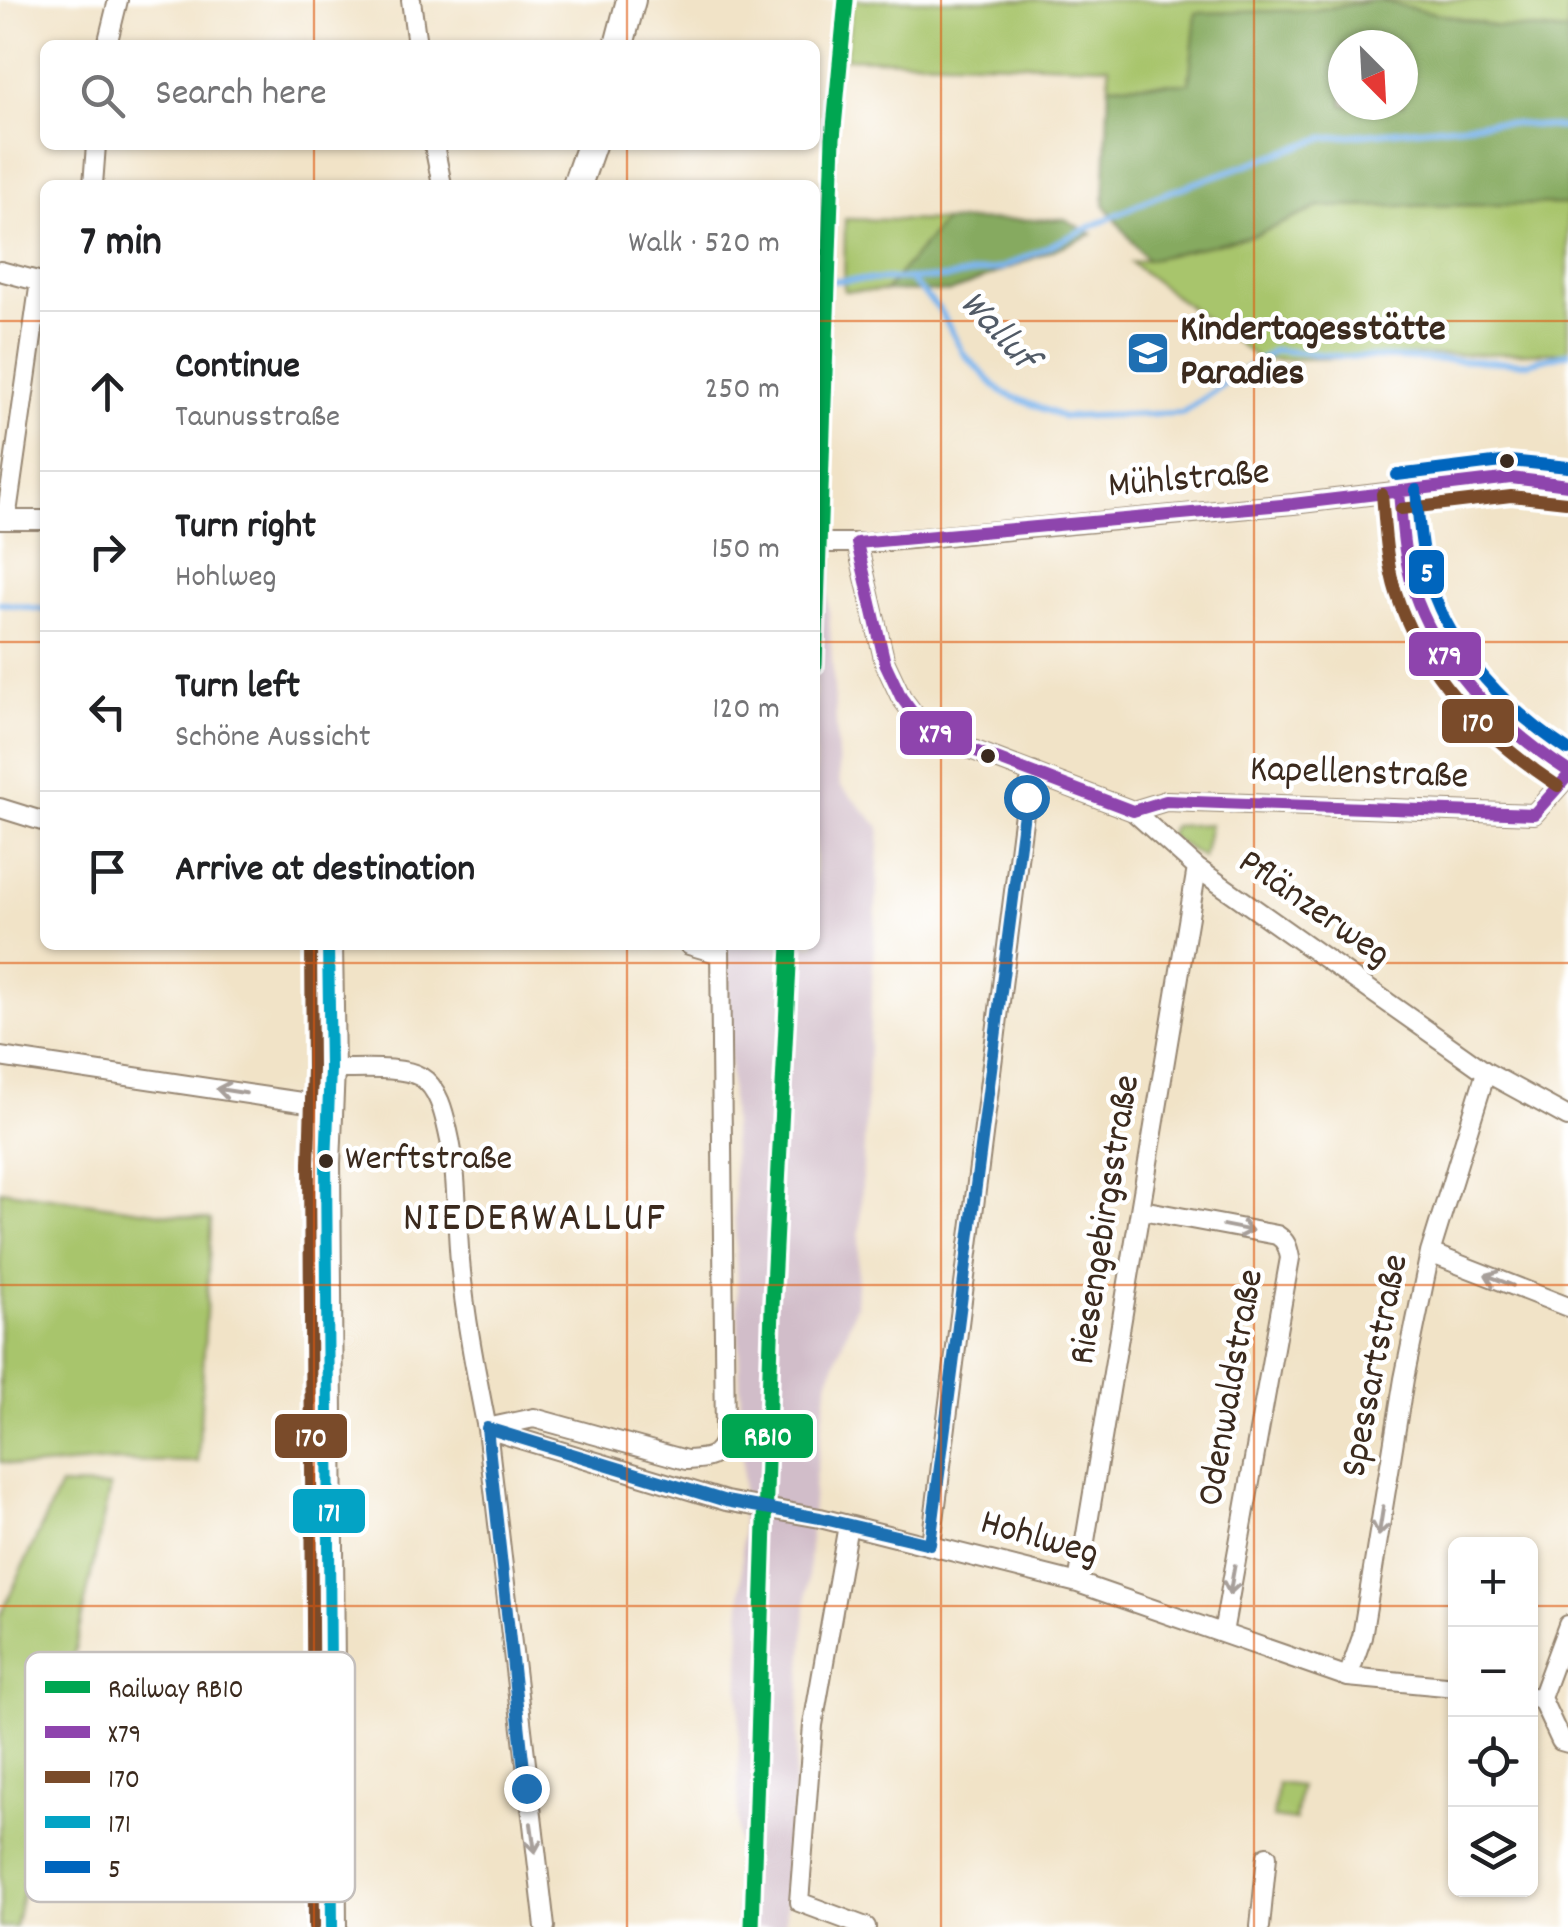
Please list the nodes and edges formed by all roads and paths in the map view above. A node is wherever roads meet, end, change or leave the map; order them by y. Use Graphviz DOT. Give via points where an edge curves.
graph roads {
  1 [pos="118,0"];
  2 [pos="411,0"];
  3 [pos="630,0"];
  4 [pos="108,40"];
  5 [pos="416,40"];
  6 [pos="620,40"];
  7 [pos="96,150"];
  8 [pos="435,150"];
  9 [pos="589,150"];
  10 [pos="93,180"];
  11 [pos="441,180"];
  12 [pos="579,180"];
  13 [pos="0,271"];
  14 [pos="40,281"];
  15 [pos="40,294"];
  16 [pos="1568,485"];
  17 [pos="1398,492"];
  18 [pos="3,520"];
  19 [pos="40,520"];
  20 [pos="820,544"];
  21 [pos="857,544"];
  22 [pos="1033,772"];
  23 [pos="1568,774"];
  24 [pos="0,808"];
  25 [pos="1133,811"];
  26 [pos="40,820"];
  27 [pos="1197,868"];
  28 [pos="328,950"];
  29 [pos="720,950"];
  30 [pos="0,1057"];
  31 [pos="330,1069"];
  32 [pos="1486,1072"];
  33 [pos="328,1106"];
  34 [pos="1568,1116"];
  35 [pos="1142,1210"];
  36 [pos="1430,1253"];
  37 [pos="1568,1307"];
  38 [pos="487,1428"];
  39 [pos="848,1524"];
  40 [pos="930,1544"];
  41 [pos="1078,1583"];
  42 [pos="1568,1625"];
  43 [pos="1223,1633"];
  44 [pos="331,1652"];
  45 [pos="1348,1676"];
  46 [pos="1448,1685"];
  47 [pos="1538,1692"];
  48 [pos="1538,1701"];
  49 [pos="1568,1742"];
  50 [pos="1268,1856"];
  51 [pos="332,1902"];
  52 [pos="332,1927"];
  53 [pos="545,1927"];
  54 [pos="866,1927"];
  55 [pos="1260,1927"];
  1 -- 4 [label="street"];
  2 -- 5 [label="street"];
  3 -- 6 [label="street"];
  7 -- 10 [label="street"];
  8 -- 11 [label="street"];
  9 -- 12 [label="street"];
  13 -- 14 [label="street"];
  15 -- 18 [label="street"];
  16 -- 17 [label="street, Mühlstraße" via="1511,478"];
  17 -- 21 [label="street, Mühlstraße"];
  17 -- 23 [label="street" via="1414,592 1446,655 1489,709"];
  18 -- 19 [label="street"];
  20 -- 21 [label="street, Mühlstraße"];
  21 -- 22 [label="street, Pflänzerweg" via="885,663 920,724"];
  22 -- 25 [label="street, Pflänzerweg"];
  22 -- 40 [label="street"];
  23 -- 25 [label="street, Kapellenstraße" via="1534,814 1166,801"];
  24 -- 26 [label="street"];
  25 -- 27 [label="street, Pflänzerweg"];
  27 -- 32 [label="street, Pflänzerweg"];
  27 -- 35 [label="street, Riesengebirgsstraße"];
  28 -- 31 [label="street"];
  29 -- 38 [label="street" via="720,1451 686,1460 534,1418"];
  33 -- 30 [label="street, one-way"];
  31 -- 33 [label="street"];
  31 -- 38 [label="street" via="406,1072 430,1084 439,1099"];
  32 -- 34 [label="street, Pflänzerweg"];
  32 -- 36 [label="street, Spessartstraße"];
  33 -- 44 [label="street"];
  35 -- 41 [label="street, Riesengebirgsstraße"];
  35 -- 43 [label="street, Odenwaldstraße, one-way" via="1277,1235 1290,1258"];
  37 -- 36 [label="street, one-way"];
  36 -- 45 [label="street, Spessartstraße, one-way" via="1362,1637"];
  38 -- 39 [label="street, Hohlweg" via="726,1501"];
  38 -- 53 [label="street, one-way"];
  39 -- 40 [label="street, Hohlweg"];
  39 -- 54 [label="street" via="813,1724 798,1902"];
  40 -- 41 [label="street, Hohlweg"];
  41 -- 43 [label="street, Hohlweg"];
  42 -- 47 [label="street"];
  43 -- 45 [label="street, Hohlweg"];
  45 -- 46 [label="street, Hohlweg"];
  48 -- 49 [label="street" via="1561,1741"];
  50 -- 55 [label="street"];
  51 -- 52 [label="street"];
}
